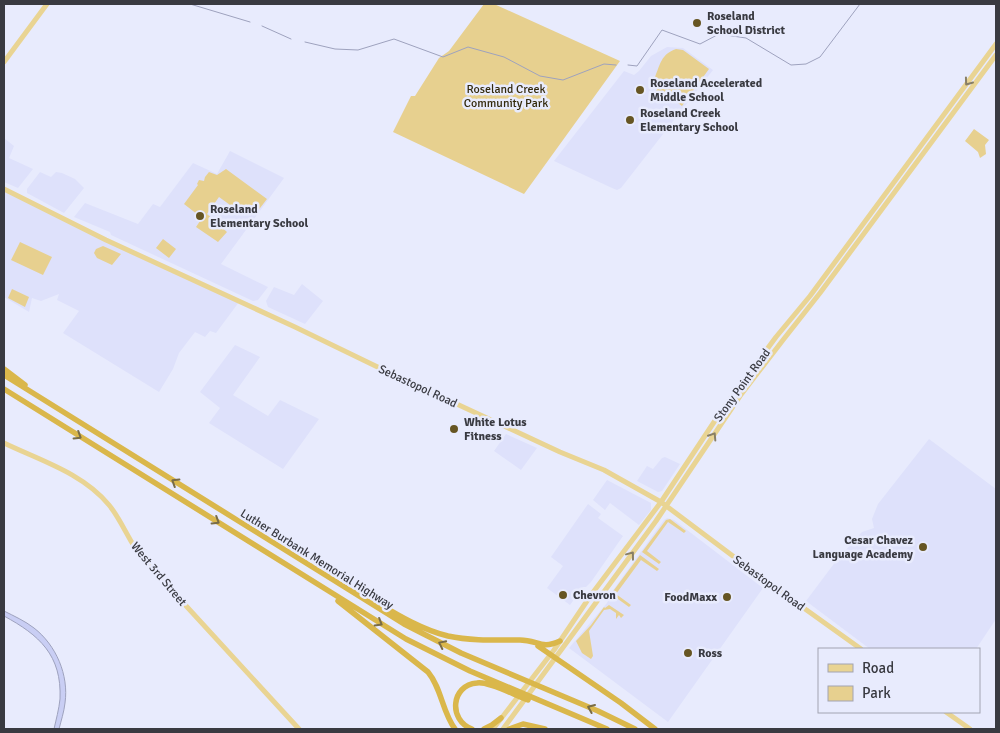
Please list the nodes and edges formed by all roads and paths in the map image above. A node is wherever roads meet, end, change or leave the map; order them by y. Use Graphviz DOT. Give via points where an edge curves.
graph roads {
  1 [pos="47,4"];
  2 [pos="996,44"];
  3 [pos="996,55"];
  4 [pos="4,62"];
  5 [pos="4,189"];
  6 [pos="4,369"];
  7 [pos="4,375"];
  8 [pos="4,389"];
  9 [pos="4,394"];
  10 [pos="44,400"];
  11 [pos="36,410"];
  12 [pos="4,442"];
  13 [pos="699,446"];
  14 [pos="695,465"];
  15 [pos="664,504"];
  16 [pos="320,572"];
  17 [pos="323,588"];
  18 [pos="509,640"];
  19 [pos="560,641"];
  20 [pos="860,648"];
  21 [pos="553,656"];
  22 [pos="555,707"];
  23 [pos="947,713"];
  24 [pos="501,718"];
  25 [pos="299,729"];
  26 [pos="455,729"];
  27 [pos="472,729"];
  28 [pos="484,729"];
  29 [pos="492,729"];
  30 [pos="503,729"];
  31 [pos="509,729"];
  32 [pos="546,729"];
  33 [pos="607,729"];
  34 [pos="635,729"];
  35 [pos="655,729"];
  36 [pos="970,729"];
  1 -- 4 [label="main road"];
  2 -- 13 [label="main road, Stony Point Road, one-way" via="726,404"];
  14 -- 3 [label="main road, Stony Point Road, one-way" via="740,396 820,294"];
  5 -- 15 [label="main road, Sebastopol Road" via="390,373 600,468"];
  6 -- 10 [label="highway"];
  7 -- 10 [label="highway, Luther Burbank Memorial Highway"];
  8 -- 11 [label="highway, Luther Burbank Memorial Highway"];
  9 -- 11 [label="highway"];
  16 -- 10 [label="highway, Luther Burbank Memorial Highway, one-way"];
  11 -- 17 [label="highway, Luther Burbank Memorial Highway, one-way"];
  12 -- 25 [label="main road, West 3rd Street" via="75,477 97,492 116,514 140,556"];
  13 -- 14 [label="main road" via="693,459"];
  13 -- 15 [label="main road, Stony Point Road"];
  14 -- 15 [label="main road, Stony Point Road"];
  15 -- 19 [label="main road, Stony Point Road" via="591,595"];
  15 -- 20 [label="main road, Sebastopol Road"];
  21 -- 15 [label="main road, Stony Point Road, one-way"];
  16 -- 18 [label="highway" via="436,632 468,639"];
  34 -- 16 [label="highway, Luther Burbank Memorial Highway, one-way" via="437,642"];
  17 -- 22 [label="highway, Luther Burbank Memorial Highway, one-way" via="434,654"];
  17 -- 26 [label="highway" via="428,672"];
  18 -- 19 [label="highway" via="526,640 545,646"];
  18 -- 21 [label="highway" via="536,645"];
  19 -- 21 [label="main road, Stony Point Road"];
  21 -- 24 [label="main road, Stony Point Road"];
  21 -- 30 [label="main road, Stony Point Road" via="542,677"];
  21 -- 35 [label="highway"];
  22 -- 27 [label="highway" via="476,683 463,689 455,704 459,720"];
  22 -- 33 [label="highway, Luther Burbank Memorial Highway"];
  23 -- 36 [label="main road"];
  24 -- 28 [label="highway"];
  24 -- 29 [label="main road, Stony Point Road"];
  31 -- 32 [label="highway" via="523,724"];
}
